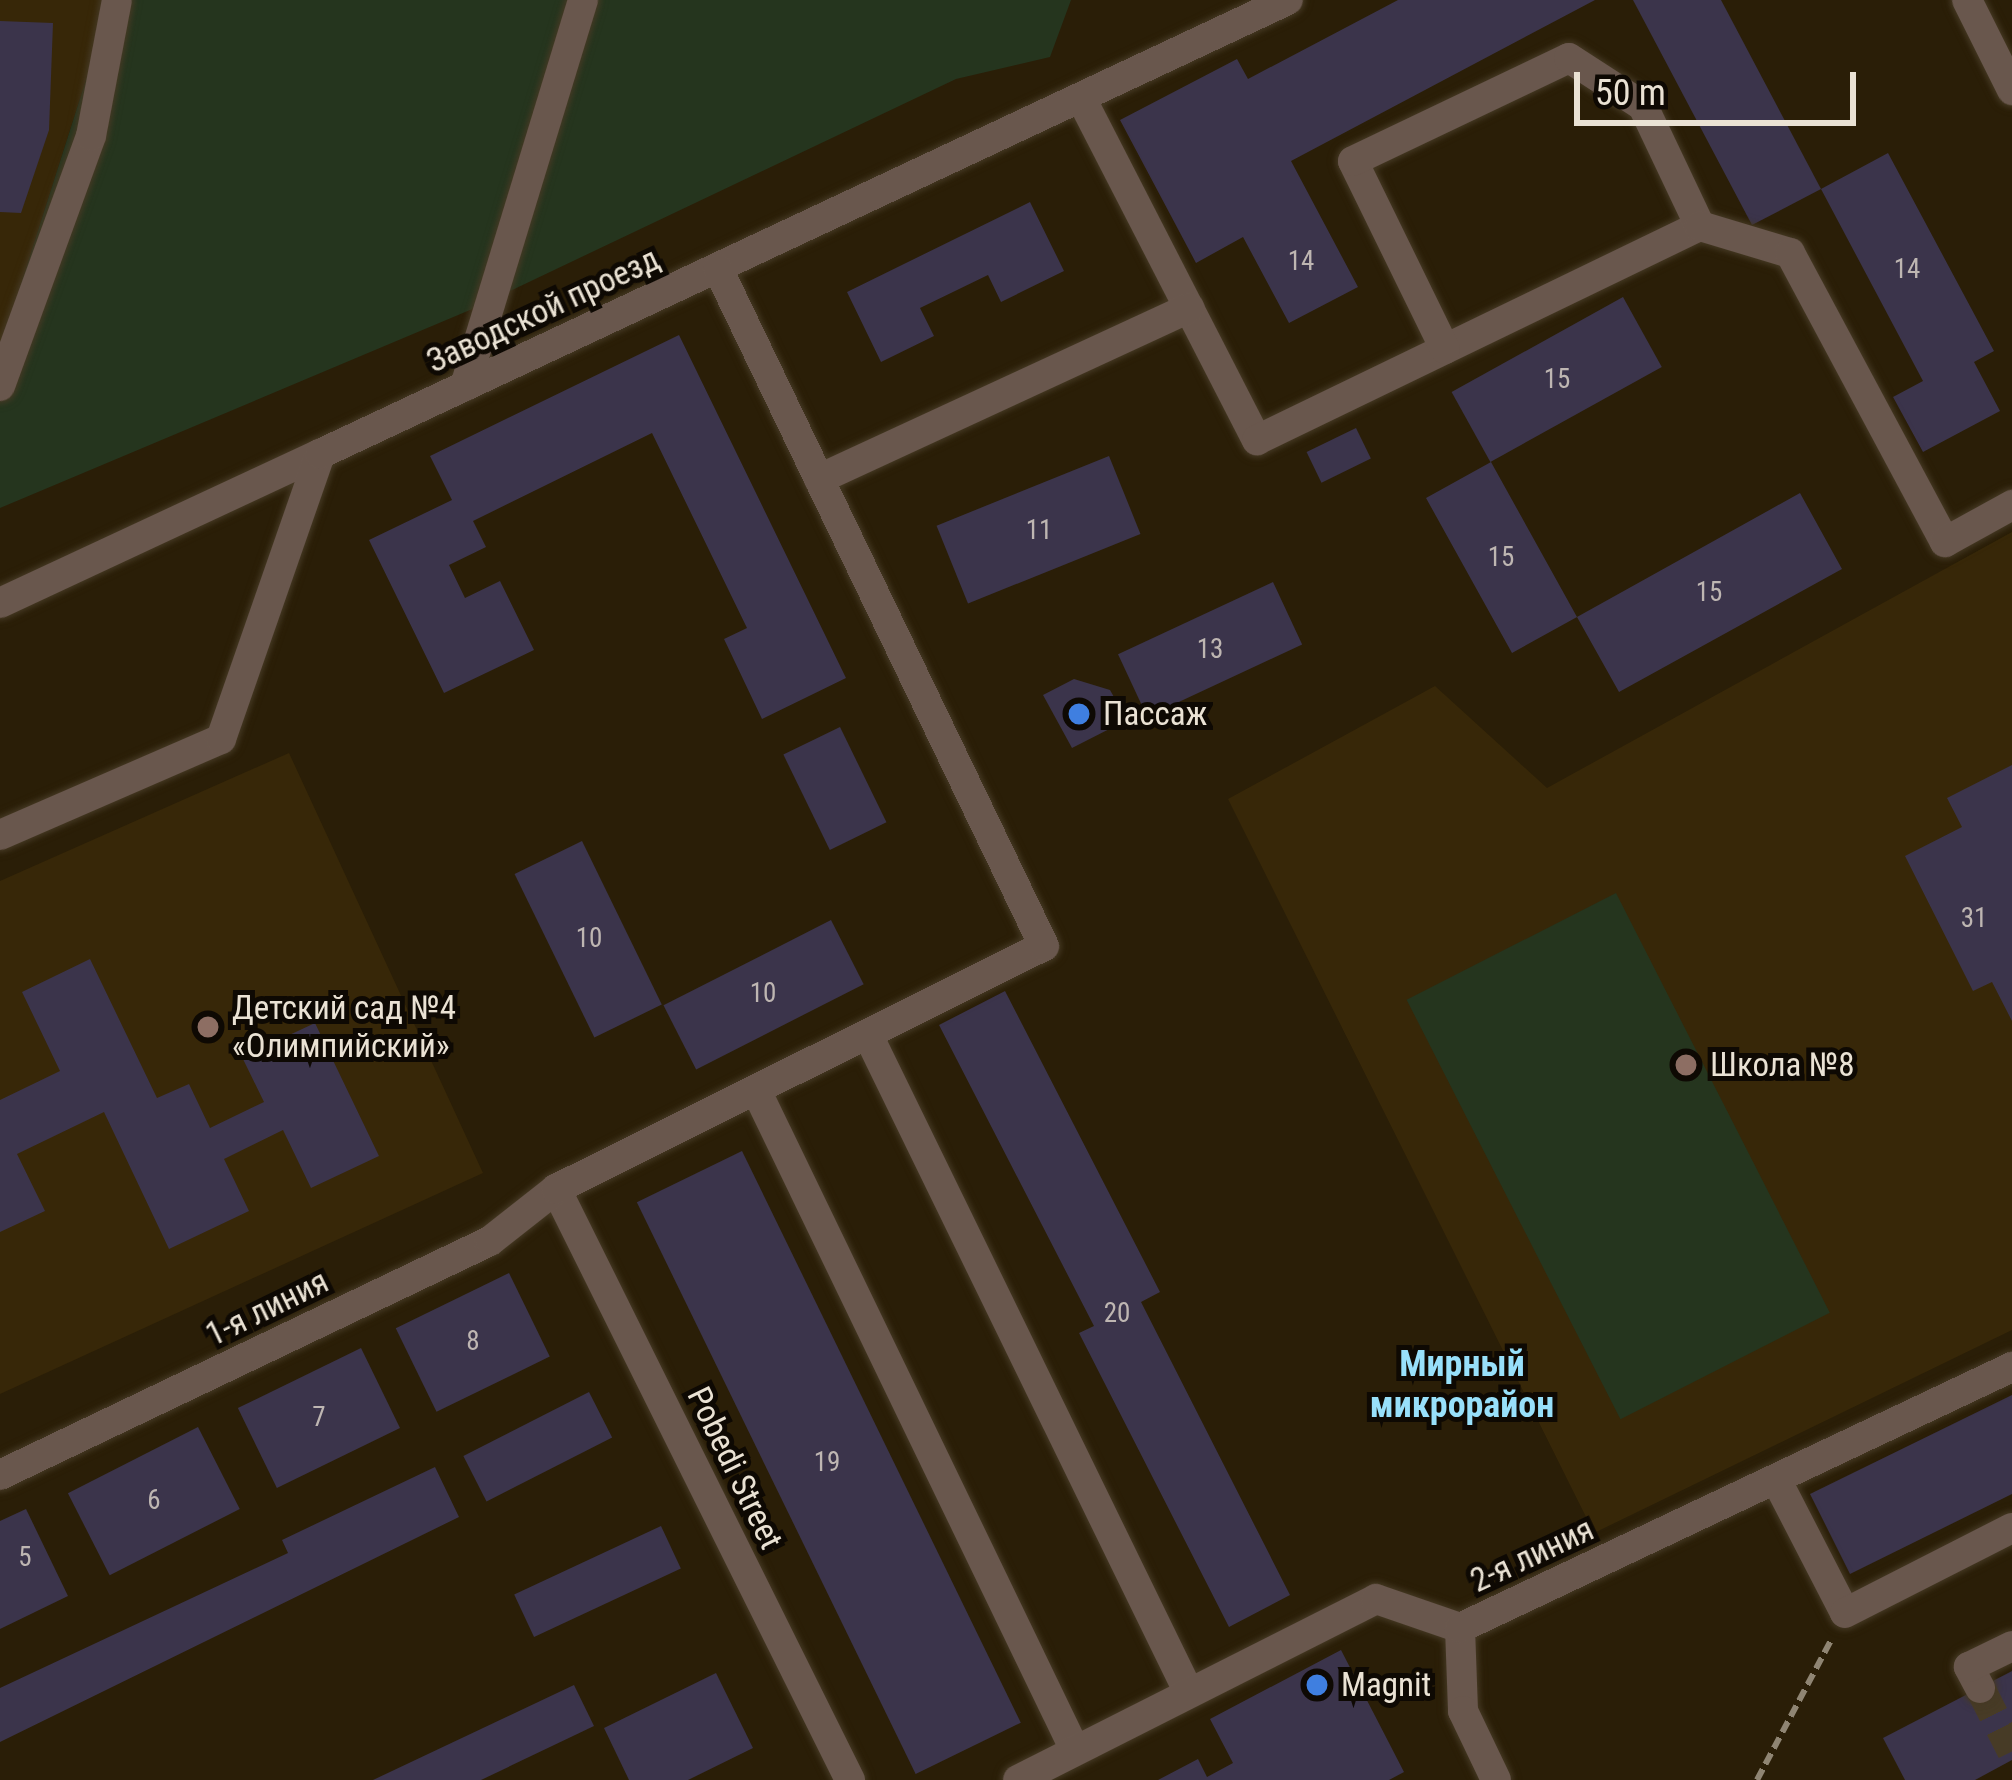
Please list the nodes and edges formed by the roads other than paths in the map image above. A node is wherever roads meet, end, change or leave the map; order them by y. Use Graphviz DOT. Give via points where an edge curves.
graph roads {
  1 [pos="117,0"];
  2 [pos="584,0"];
  3 [pos="1288,0"];
  4 [pos="1967,0"];
  5 [pos="2012,91"];
  6 [pos="1081,98"];
  7 [pos="1700,226"];
  8 [pos="718,269"];
  9 [pos="1189,308"];
  10 [pos="1445,349"];
  11 [pos="0,386"];
  12 [pos="465,386"];
  13 [pos="320,454"];
  14 [pos="819,479"];
  15 [pos="2012,505"];
  16 [pos="0,603"];
  17 [pos="0,836"];
  18 [pos="868,1035"];
  19 [pos="757,1092"];
  20 [pos="556,1189"];
  21 [pos="2012,1367"];
  22 [pos="0,1475"];
  23 [pos="1777,1481"];
  24 [pos="2012,1528"];
  25 [pos="1460,1628"];
  26 [pos="2012,1646"];
  27 [pos="1980,1688"];
  28 [pos="1189,1693"];
  29 [pos="1076,1750"];
  30 [pos="850,1780"];
  31 [pos="1018,1780"];
  32 [pos="1496,1780"];
  1 -- 11 [label="street" via="91,136"];
  2 -- 12 [label="street"];
  3 -- 6 [label="street, Заводской проезд"];
  4 -- 5 [label="street"];
  6 -- 8 [label="street, Заводской проезд"];
  6 -- 9 [label="street"];
  7 -- 10 [label="street"];
  7 -- 10 [label="street" via="1643,106 1569,58 1354,161"];
  7 -- 15 [label="street" via="1790,253 1945,542"];
  8 -- 12 [label="street, Заводской проезд"];
  8 -- 14 [label="street"];
  9 -- 10 [label="street" via="1257,440"];
  9 -- 14 [label="street"];
  12 -- 13 [label="street, Заводской проезд"];
  13 -- 16 [label="street, Заводской проезд"];
  13 -- 17 [label="street" via="220,740"];
  14 -- 18 [label="street, 1-я линия" via="1044,946"];
  18 -- 19 [label="street, 1-я линия"];
  18 -- 28 [label="street"];
  19 -- 20 [label="street, 1-я линия"];
  19 -- 29 [label="street"];
  20 -- 22 [label="street, 1-я линия" via="490,1241"];
  20 -- 30 [label="street, Pobedi Street"];
  21 -- 23 [label="street, 2-я линия"];
  23 -- 24 [label="street" via="1845,1613"];
  23 -- 25 [label="street, 2-я линия"];
  25 -- 28 [label="street, 2-я линия" via="1376,1599"];
  25 -- 32 [label="street" via="1463,1711"];
  26 -- 27 [label="street" via="1969,1666"];
  28 -- 29 [label="street, 2-я линия"];
  29 -- 31 [label="street, 2-я линия"];
}
